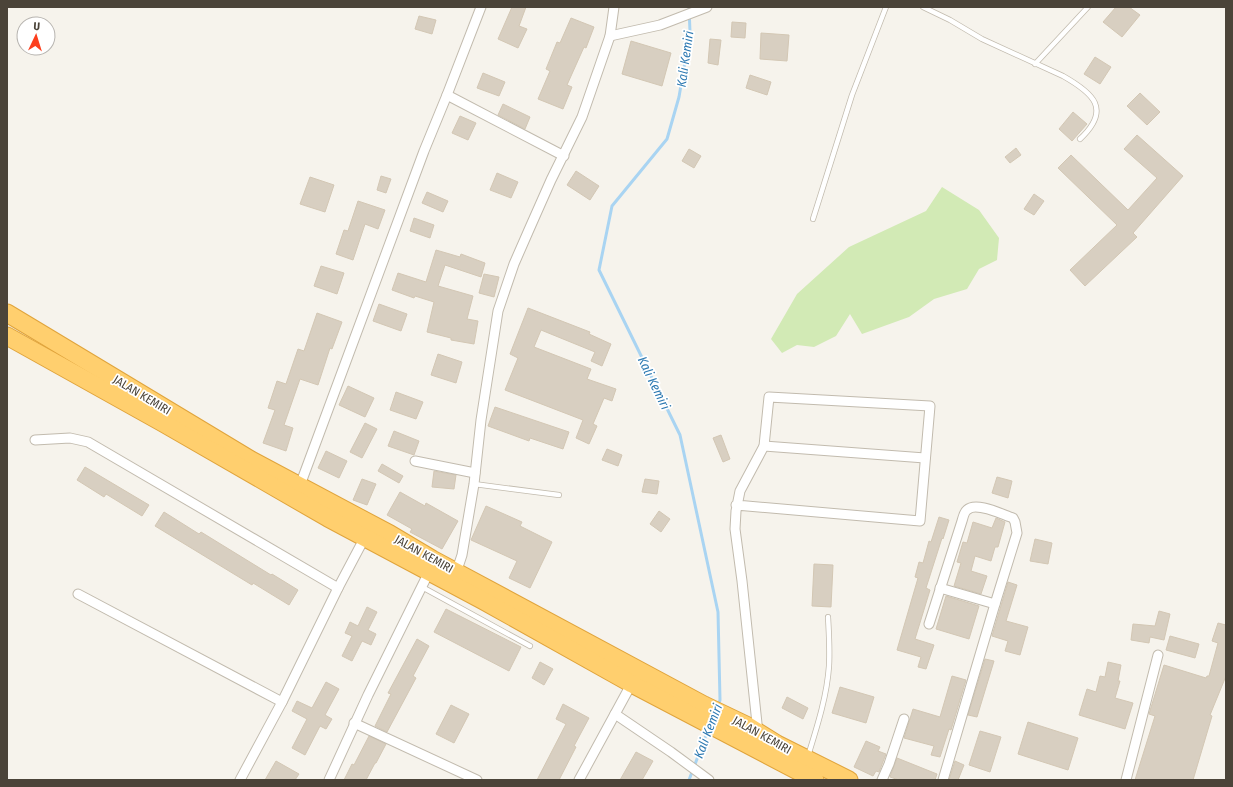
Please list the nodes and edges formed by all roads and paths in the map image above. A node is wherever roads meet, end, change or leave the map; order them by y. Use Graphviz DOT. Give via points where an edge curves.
graph roads {
  1 [pos="481,7"];
  2 [pos="614,7"];
  3 [pos="886,7"];
  4 [pos="923,7"];
  5 [pos="1088,7"];
  6 [pos="705,8"];
  7 [pos="610,36"];
  8 [pos="1035,64"];
  9 [pos="447,95"];
  10 [pos="1080,139"];
  11 [pos="564,156"];
  12 [pos="813,219"];
  13 [pos="7,314"];
  14 [pos="7,336"];
  15 [pos="35,440"];
  16 [pos="764,446"];
  17 [pos="925,458"];
  18 [pos="415,461"];
  19 [pos="475,473"];
  20 [pos="474,484"];
  21 [pos="297,492"];
  22 [pos="559,495"];
  23 [pos="736,505"];
  24 [pos="365,537"];
  25 [pos="454,578"];
  26 [pos="425,580"];
  27 [pos="338,588"];
  28 [pos="940,588"];
  29 [pos="78,594"];
  30 [pos="995,604"];
  31 [pos="828,617"];
  32 [pos="929,624"];
  33 [pos="530,646"];
  34 [pos="1158,656"];
  35 [pos="636,677"];
  36 [pos="282,702"];
  37 [pos="615,714"];
  38 [pos="904,720"];
  39 [pos="354,723"];
  40 [pos="748,733"];
  41 [pos="806,759"];
  42 [pos="240,780"];
  43 [pos="329,780"];
  44 [pos="477,780"];
  45 [pos="579,780"];
  46 [pos="709,780"];
  47 [pos="815,780"];
  48 [pos="849,780"];
  49 [pos="882,780"];
  50 [pos="943,780"];
  51 [pos="1126,780"];
  1 -- 9 [label="street"];
  2 -- 7 [label="street"];
  3 -- 12 [label="lane" via="852,95"];
  4 -- 8 [label="lane"];
  5 -- 8 [label="lane"];
  6 -- 7 [label="street" via="660,25"];
  7 -- 11 [label="street" via="582,117"];
  8 -- 10 [label="lane" via="1068,78 1091,95 1096,104 1096,112 1088,131"];
  9 -- 11 [label="street"];
  9 -- 21 [label="street"];
  11 -- 19 [label="street" via="514,264 498,311"];
  13 -- 21 [label="highway, JALAN KEMIRI" via="251,460"];
  14 -- 21 [label="highway, JALAN KEMIRI" via="163,423"];
  15 -- 27 [label="street" via="70,438 88,442"];
  16 -- 17 [label="street"];
  16 -- 17 [label="street" via="769,397 930,406"];
  16 -- 23 [label="street" via="740,491"];
  17 -- 23 [label="street" via="920,521"];
  18 -- 19 [label="street"];
  19 -- 20 [label="street"];
  20 -- 22 [label="lane"];
  20 -- 25 [label="street" via="462,555"];
  21 -- 24 [label="highway, JALAN KEMIRI"];
  21 -- 25 [label="highway, JALAN KEMIRI"];
  23 -- 40 [label="street" via="735,529 742,581"];
  24 -- 26 [label="highway, JALAN KEMIRI"];
  24 -- 27 [label="street"];
  25 -- 26 [label="highway, JALAN KEMIRI"];
  25 -- 35 [label="highway, JALAN KEMIRI" via="509,615"];
  26 -- 33 [label="lane"];
  26 -- 39 [label="street"];
  27 -- 36 [label="street"];
  28 -- 30 [label="street"];
  28 -- 30 [label="street" via="965,513 971,507 987,509 1013,518 1017,533"];
  28 -- 32 [label="street"];
  29 -- 36 [label="street"];
  30 -- 50 [label="street"];
  31 -- 41 [label="lane" via="830,643 826,689"];
  34 -- 51 [label="street"];
  35 -- 37 [label="street"];
  35 -- 40 [label="highway, JALAN KEMIRI"];
  36 -- 42 [label="street"];
  37 -- 45 [label="street"];
  37 -- 46 [label="street"];
  38 -- 49 [label="street"];
  39 -- 43 [label="street"];
  39 -- 44 [label="street"];
  40 -- 41 [label="highway, JALAN KEMIRI"];
  40 -- 47 [label="highway, JALAN KEMIRI"];
  41 -- 48 [label="highway, JALAN KEMIRI"];
}
